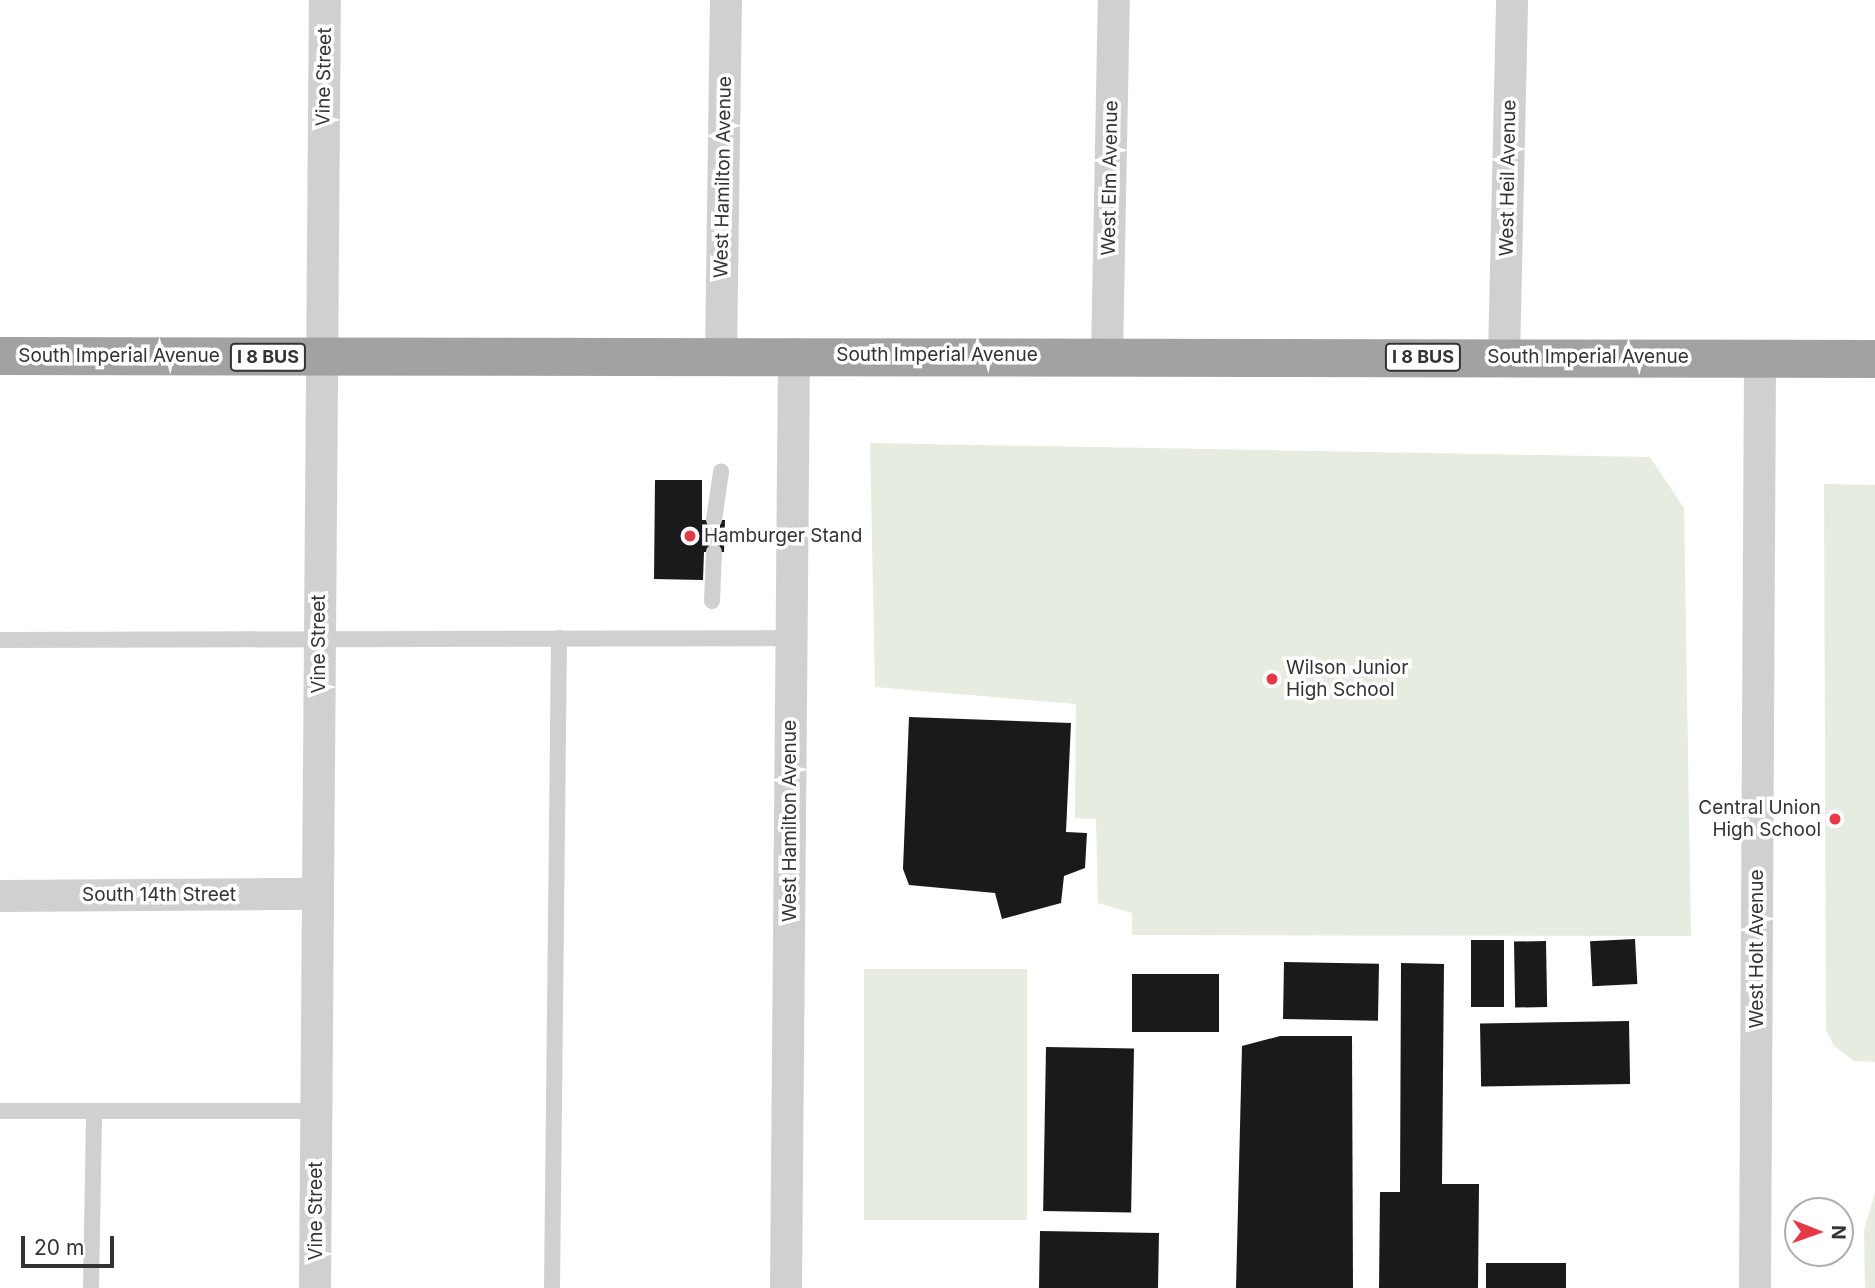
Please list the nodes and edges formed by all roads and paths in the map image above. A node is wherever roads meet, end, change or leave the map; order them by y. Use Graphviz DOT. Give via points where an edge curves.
graph roads {
  1 [pos="325,0"];
  2 [pos="726,0"];
  3 [pos="1114,0"];
  4 [pos="1512,0"];
  5 [pos="721,354"];
  6 [pos="794,354"];
  7 [pos="1107,355"];
  8 [pos="0,356"];
  9 [pos="321,357"];
  10 [pos="1504,357"];
  11 [pos="1760,358"];
  12 [pos="1875,359"];
  13 [pos="721,472"];
  14 [pos="714,520"];
  15 [pos="714,552"];
  16 [pos="712,601"];
  17 [pos="559,638"];
  18 [pos="791,638"];
  19 [pos="319,639"];
  20 [pos="0,640"];
  21 [pos="318,894"];
  22 [pos="0,895"];
  23 [pos="0,1111"];
  24 [pos="94,1111"];
  25 [pos="316,1111"];
  26 [pos="91,1288"];
  27 [pos="315,1288"];
  28 [pos="552,1288"];
  29 [pos="786,1288"];
  30 [pos="1755,1288"];
  1 -- 9 [label="street, Vine Street"];
  2 -- 5 [label="street, West Hamilton Avenue"];
  3 -- 7 [label="street, West Elm Avenue"];
  4 -- 10 [label="street, West Heil Avenue"];
  5 -- 6 [label="highway, South Imperial Avenue / I 8 BUS"];
  5 -- 9 [label="highway, South Imperial Avenue / I 8 BUS"];
  6 -- 7 [label="highway, South Imperial Avenue / I 8 BUS"];
  6 -- 18 [label="street, West Hamilton Avenue"];
  7 -- 10 [label="highway, South Imperial Avenue / I 8 BUS"];
  8 -- 9 [label="highway, South Imperial Avenue / I 8 BUS"];
  9 -- 19 [label="street, Vine Street"];
  10 -- 11 [label="highway, South Imperial Avenue / I 8 BUS"];
  11 -- 12 [label="highway, South Imperial Avenue / I 8 BUS"];
  11 -- 30 [label="street, West Holt Avenue"];
  13 -- 14 [label="lane"];
  15 -- 16 [label="lane"];
  17 -- 18 [label="lane"];
  17 -- 19 [label="lane"];
  17 -- 28 [label="lane"];
  18 -- 29 [label="street, West Hamilton Avenue"];
  19 -- 20 [label="lane"];
  19 -- 21 [label="street, Vine Street"];
  21 -- 22 [label="street, South 14th Street"];
  21 -- 25 [label="street, Vine Street"];
  23 -- 24 [label="lane"];
  24 -- 25 [label="lane"];
  24 -- 26 [label="lane"];
  25 -- 27 [label="street, Vine Street"];
}
